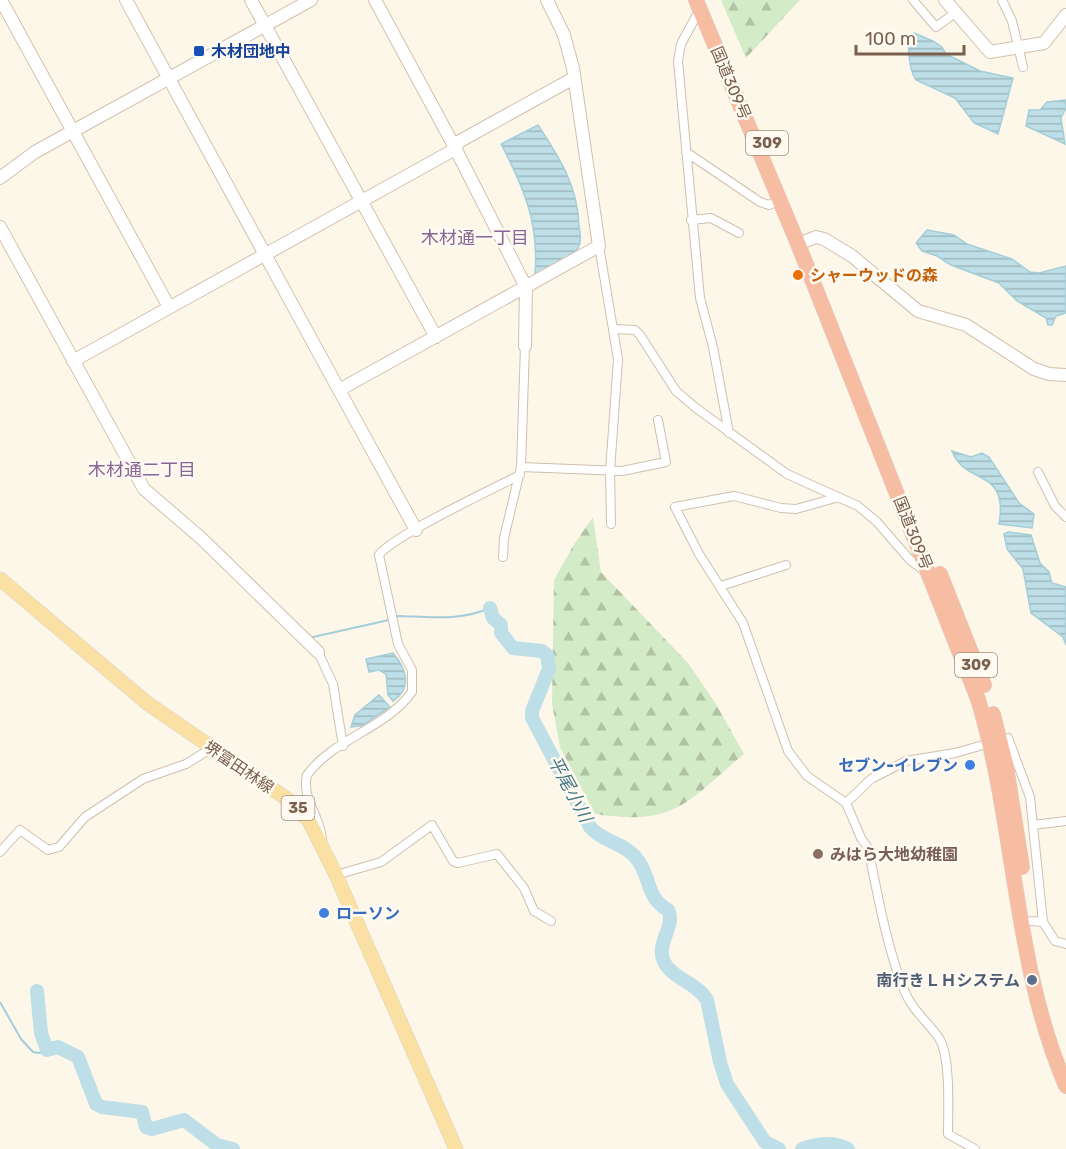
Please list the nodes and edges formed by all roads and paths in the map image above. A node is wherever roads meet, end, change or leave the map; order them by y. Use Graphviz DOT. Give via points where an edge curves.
graph roads {
  1 [pos="1,0"];
  2 [pos="126,0"];
  3 [pos="251,0"];
  4 [pos="311,0"];
  5 [pos="375,0"];
  6 [pos="547,0"];
  7 [pos="912,0"];
  8 [pos="945,0"];
  9 [pos="1002,0"];
  10 [pos="701,3"];
  11 [pos="955,12"];
  12 [pos="1066,15"];
  13 [pos="265,25"];
  14 [pos="1018,47"];
  15 [pos="1023,67"];
  16 [pos="169,78"];
  17 [pos="574,78"];
  18 [pos="72,131"];
  19 [pos="455,147"];
  20 [pos="686,152"];
  21 [pos="0,178"];
  22 [pos="780,200"];
  23 [pos="361,201"];
  24 [pos="691,220"];
  25 [pos="0,227"];
  26 [pos="739,234"];
  27 [pos="803,242"];
  28 [pos="599,246"];
  29 [pos="265,254"];
  30 [pos="526,287"];
  31 [pos="169,307"];
  32 [pos="615,329"];
  33 [pos="436,337"];
  34 [pos="525,346"];
  35 [pos="73,361"];
  36 [pos="1066,375"];
  37 [pos="339,390"];
  38 [pos="658,420"];
  39 [pos="729,433"];
  40 [pos="521,471"];
  41 [pos="610,471"];
  42 [pos="1038,472"];
  43 [pos="839,496"];
  44 [pos="1066,517"];
  45 [pos="611,524"];
  46 [pos="417,530"];
  47 [pos="503,557"];
  48 [pos="786,565"];
  49 [pos="929,574"];
  50 [pos="0,579"];
  51 [pos="721,586"];
  52 [pos="318,652"];
  53 [pos="995,740"];
  54 [pos="343,746"];
  55 [pos="212,748"];
  56 [pos="846,803"];
  57 [pos="1066,820"];
  58 [pos="1033,825"];
  59 [pos="322,843"];
  60 [pos="0,852"];
  61 [pos="336,875"];
  62 [pos="551,921"];
  63 [pos="1037,921"];
  64 [pos="1066,944"];
  65 [pos="1066,1060"];
  66 [pos="1066,1086"];
  67 [pos="456,1149"];
  68 [pos="975,1149"];
  1 -- 18 [label="street"];
  2 -- 16 [label="street"];
  3 -- 13 [label="street"];
  4 -- 13 [label="street"];
  5 -- 19 [label="street"];
  6 -- 17 [label="street" via="564,35"];
  7 -- 11 [label="street" via="936,27"];
  8 -- 11 [label="street"];
  9 -- 14 [label="street"];
  10 -- 20 [label="street" via="681,44 678,61"];
  10 -- 22 [label="highway, 国道309号 / 309"];
  10 -- 27 [label="highway, 国道309号 / 309"];
  11 -- 14 [label="street" via="990,52"];
  12 -- 14 [label="street" via="1044,43"];
  13 -- 16 [label="street"];
  13 -- 23 [label="street"];
  14 -- 15 [label="street"];
  16 -- 18 [label="street"];
  16 -- 29 [label="street"];
  17 -- 19 [label="street"];
  17 -- 28 [label="street"];
  18 -- 21 [label="street" via="25,158"];
  18 -- 31 [label="street"];
  19 -- 23 [label="street"];
  19 -- 30 [label="street"];
  20 -- 22 [label="street" via="760,202 769,205"];
  20 -- 24 [label="street"];
  22 -- 27 [label="highway, 国道309号 / 309"];
  23 -- 29 [label="street"];
  23 -- 33 [label="street"];
  24 -- 26 [label="street" via="711,218"];
  24 -- 39 [label="street" via="700,298"];
  25 -- 35 [label="street"];
  27 -- 36 [label="street" via="816,237 824,239 852,256 918,312 966,325 1034,369"];
  27 -- 49 [label="highway, 国道309号 / 309"];
  27 -- 53 [label="highway, 国道309号 / 309" via="971,651"];
  28 -- 30 [label="street"];
  28 -- 32 [label="street"];
  29 -- 31 [label="street"];
  29 -- 37 [label="street"];
  30 -- 33 [label="street"];
  30 -- 34 [label="street"];
  31 -- 35 [label="street"];
  32 -- 39 [label="street" via="635,330 676,391"];
  32 -- 41 [label="street" via="618,359"];
  33 -- 37 [label="street"];
  34 -- 40 [label="street"];
  35 -- 52 [label="street" via="144,489 201,538"];
  37 -- 46 [label="street"];
  38 -- 41 [label="street" via="666,462"];
  39 -- 43 [label="street" via="787,474"];
  40 -- 41 [label="street"];
  40 -- 46 [label="street"];
  40 -- 47 [label="street"];
  41 -- 45 [label="street"];
  42 -- 44 [label="street" via="1055,506"];
  43 -- 49 [label="street" via="877,522 909,560"];
  43 -- 51 [label="street" via="796,509 734,496 675,507"];
  46 -- 54 [label="street" via="379,555 398,644 412,670 412,692 390,715"];
  48 -- 51 [label="street"];
  49 -- 53 [label="highway, 国道309号 / 309"];
  50 -- 55 [label="main road, 堺富田林線 / 35" via="147,703"];
  51 -- 56 [label="street" via="744,623 788,751 807,776"];
  52 -- 54 [label="street" via="333,684"];
  53 -- 56 [label="street" via="955,753 906,761 871,779"];
  53 -- 58 [label="street" via="1008,738 1030,797"];
  53 -- 63 [label="highway, 国道309号 / 309"];
  53 -- 66 [label="highway, 国道309号 / 309" via="1034,988"];
  54 -- 59 [label="street" via="313,767 304,784 321,828"];
  55 -- 59 [label="main road, 堺富田林線 / 35" via="292,803"];
  55 -- 60 [label="street" via="186,764 143,779 85,818 59,847 48,850 20,830"];
  56 -- 68 [label="street" via="868,848 905,993 914,1011 941,1041 948,1134"];
  57 -- 58 [label="street"];
  58 -- 63 [label="street"];
  59 -- 61 [label="main road, 堺富田林線 / 35"];
  61 -- 62 [label="street" via="381,862 432,825 453,861 497,854 524,888 534,911"];
  61 -- 67 [label="main road, 堺富田林線 / 35"];
  63 -- 64 [label="street" via="1055,941"];
  63 -- 65 [label="highway, 国道309号 / 309" via="1043,984"];
}
